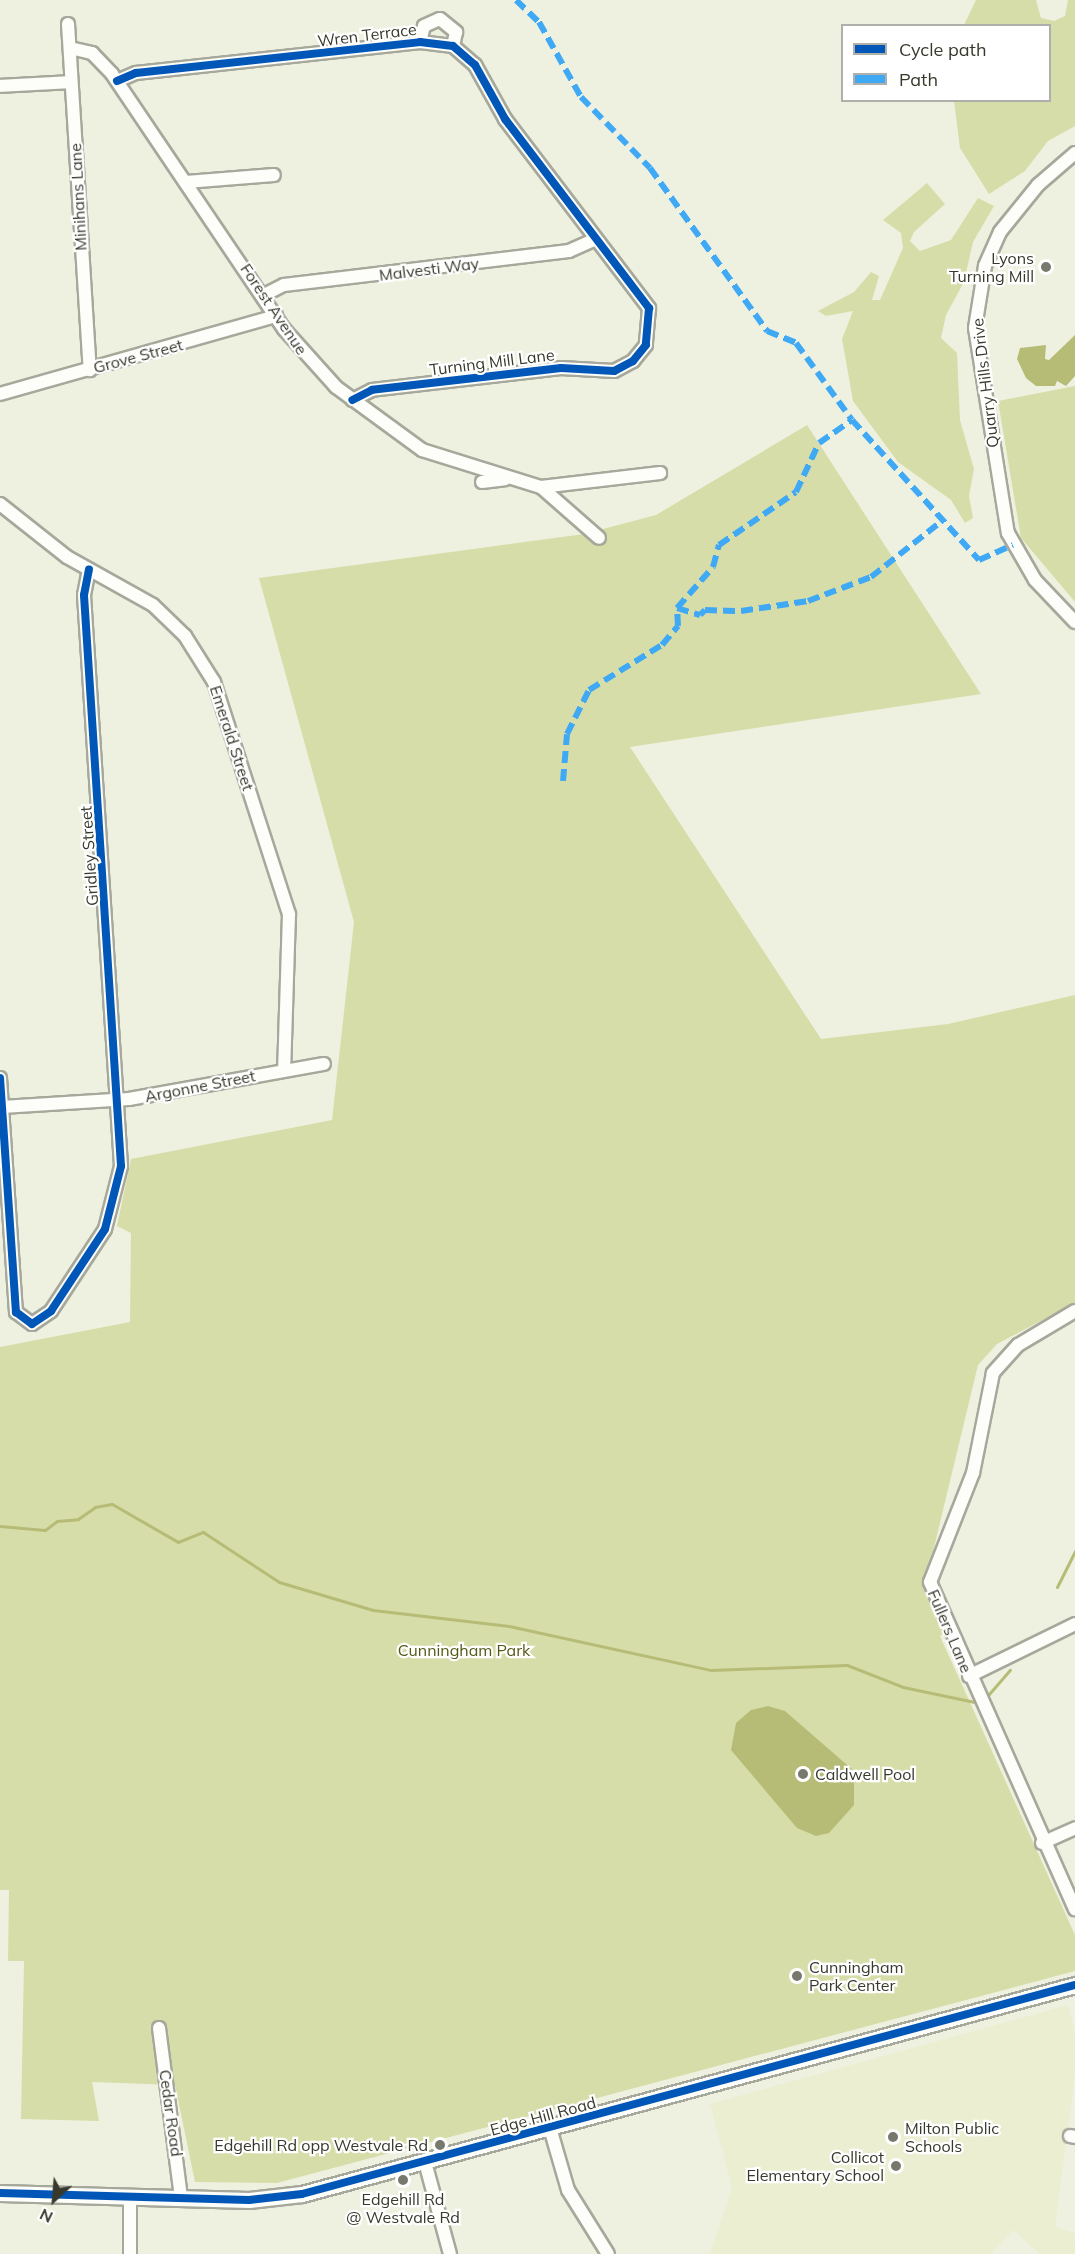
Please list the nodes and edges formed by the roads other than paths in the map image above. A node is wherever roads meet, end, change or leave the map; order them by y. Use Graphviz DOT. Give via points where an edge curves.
graph roads {
  1 [pos="68,24"];
  2 [pos="420,42"];
  3 [pos="453,46"];
  4 [pos="69,48"];
  5 [pos="117,81"];
  6 [pos="71,82"];
  7 [pos="0,86"];
  8 [pos="1075,153"];
  9 [pos="274,175"];
  10 [pos="186,182"];
  11 [pos="594,240"];
  12 [pos="264,295"];
  13 [pos="276,316"];
  14 [pos="90,370"];
  15 [pos="0,394"];
  16 [pos="352,400"];
  17 [pos="660,473"];
  18 [pos="509,479"];
  19 [pos="482,482"];
  20 [pos="541,487"];
  21 [pos="0,504"];
  22 [pos="599,538"];
  23 [pos="88,569"];
  24 [pos="1075,622"];
  25 [pos="324,1064"];
  26 [pos="284,1070"];
  27 [pos="0,1078"];
  28 [pos="120,1100"];
  29 [pos="2,1107"];
  30 [pos="1075,1311"];
  31 [pos="1075,1624"];
  32 [pos="969,1677"];
  33 [pos="1075,1828"];
  34 [pos="1042,1843"];
  35 [pos="1075,1909"];
  36 [pos="1075,1985"];
  37 [pos="159,2028"];
  38 [pos="550,2128"];
  39 [pos="425,2162"];
  40 [pos="3,2191"];
  41 [pos="130,2196"];
  42 [pos="182,2198"];
  43 [pos="130,2254"];
  44 [pos="450,2254"];
  45 [pos="608,2254"];
  1 -- 4 [label="street, Minihans Lane"];
  2 -- 3 [label="street, Wren Terrace"];
  2 -- 3 [label="street" via="424,26 440,19 456,32"];
  2 -- 5 [label="street, Wren Terrace" via="136,73"];
  3 -- 11 [label="street" via="475,65 500,112"];
  4 -- 5 [label="street, Forest Avenue" via="92,53"];
  4 -- 6 [label="street, Minihans Lane"];
  5 -- 10 [label="street, Forest Avenue"];
  6 -- 7 [label="street"];
  6 -- 14 [label="street, Minihans Lane"];
  8 -- 24 [label="street, Quarry Hills Drive" via="1029,195 1000,232 985,266 975,328 1008,533 1035,580"];
  9 -- 10 [label="street"];
  10 -- 12 [label="street, Forest Avenue"];
  11 -- 12 [label="street, Malvesti Way" via="569,251 284,285"];
  11 -- 16 [label="street, Turning Mill Lane" via="649,308 649,338 627,366 607,372 568,367 372,390"];
  12 -- 13 [label="street, Forest Avenue"];
  13 -- 14 [label="street, Grove Street"];
  13 -- 16 [label="street, Forest Avenue" via="310,361"];
  14 -- 15 [label="street, Grove Street"];
  16 -- 18 [label="street, Forest Avenue" via="422,450"];
  17 -- 20 [label="street"];
  18 -- 19 [label="street"];
  18 -- 20 [label="street, Forest Avenue"];
  20 -- 22 [label="street, Forest Avenue"];
  21 -- 23 [label="street, Emerald Street"];
  23 -- 26 [label="street, Emerald Street" via="162,612 191,644 214,682 289,914"];
  23 -- 28 [label="street, Gridley Street" via="84,595"];
  25 -- 26 [label="street, Argonne Street"];
  26 -- 28 [label="street, Argonne Street"];
  27 -- 29 [label="street"];
  28 -- 29 [label="street, Argonne Street"];
  28 -- 29 [label="street, Gridley Street" via="121,1166 114,1209 51,1311 28,1324 16,1308"];
  30 -- 32 [label="street, Fullers Lane" via="1018,1345 993,1373 969,1483 932,1568 933,1594"];
  31 -- 32 [label="street"];
  32 -- 34 [label="street, Fullers Lane"];
  33 -- 34 [label="street"];
  34 -- 35 [label="street, Fullers Lane"];
  36 -- 38 [label="street, Edge Hill Road"];
  37 -- 42 [label="street, Cedar Road"];
  38 -- 39 [label="street, Edge Hill Road"];
  38 -- 45 [label="street" via="568,2190"];
  39 -- 42 [label="street, Edge Hill Road" via="282,2197"];
  39 -- 44 [label="street"];
  40 -- 41 [label="street, Edge Hill Road"];
  41 -- 42 [label="street, Edge Hill Road"];
  41 -- 43 [label="street"];
}
